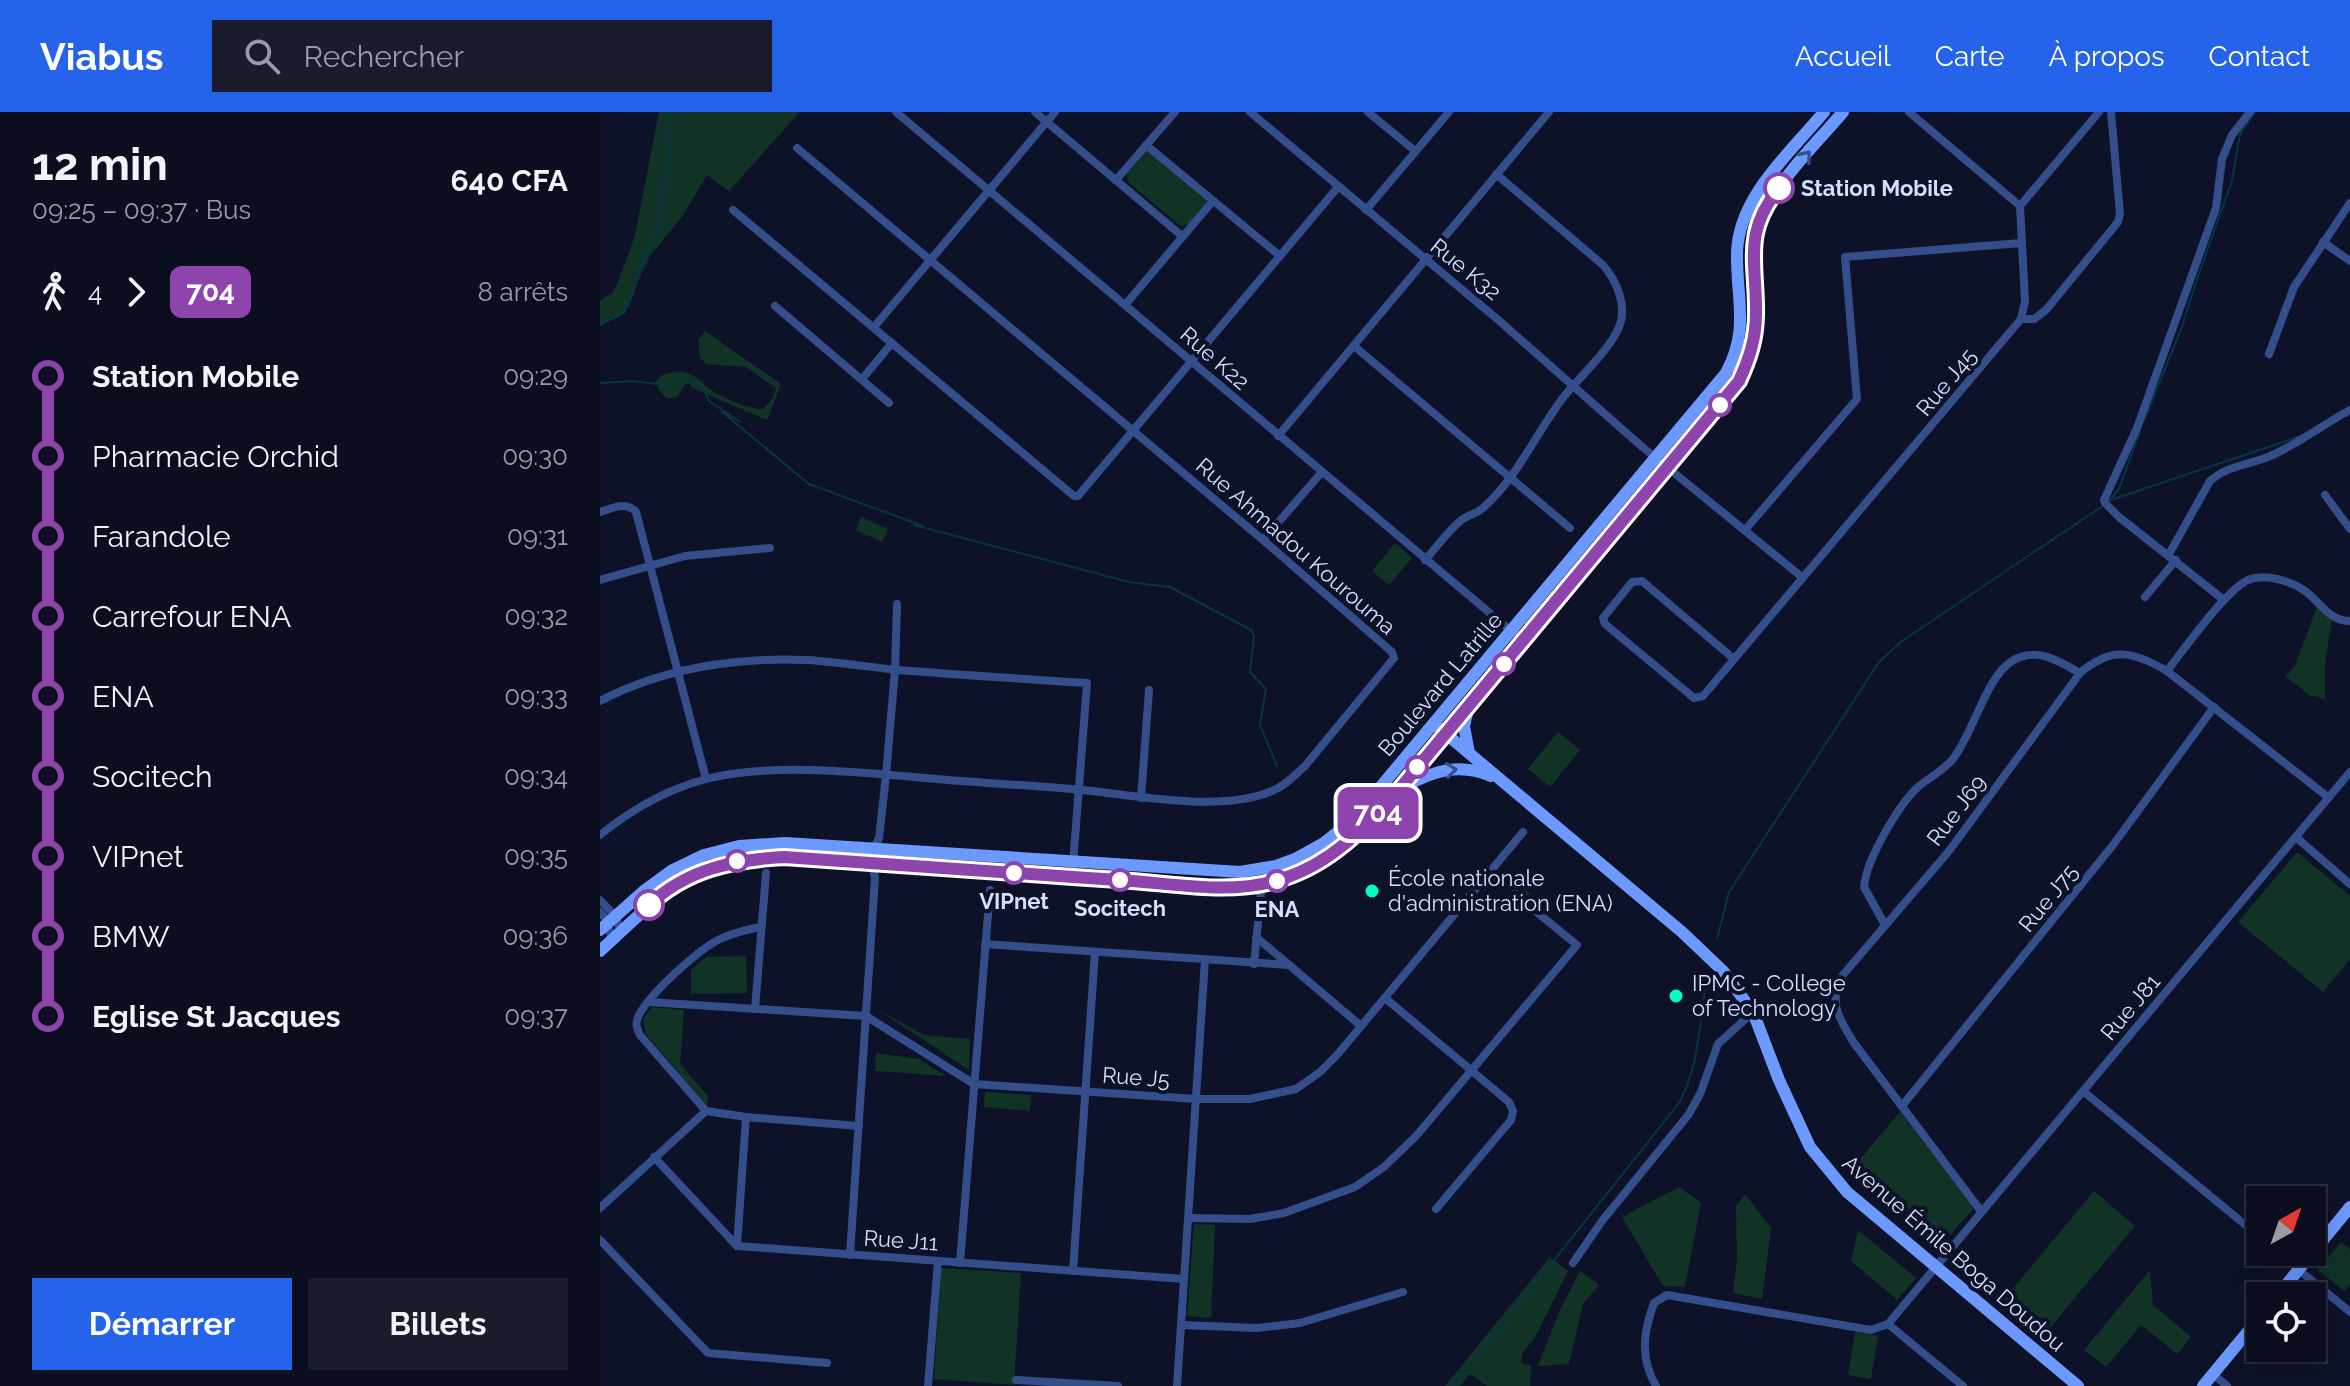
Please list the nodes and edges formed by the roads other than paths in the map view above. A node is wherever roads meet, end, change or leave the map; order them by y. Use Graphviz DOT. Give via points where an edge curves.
graph roads {
  1 [pos="896,112"];
  2 [pos="1035,112"];
  3 [pos="1055,112"];
  4 [pos="1175,112"];
  5 [pos="1250,112"];
  6 [pos="1368,112"];
  7 [pos="1449,112"];
  8 [pos="1549,112"];
  9 [pos="1824,112"];
  10 [pos="1843,112"];
  11 [pos="2099,112"];
  12 [pos="2111,112"];
  13 [pos="2250,112"];
  14 [pos="1912,113"];
  15 [pos="1047,122"];
  16 [pos="1146,145"];
  17 [pos="797,148"];
  18 [pos="1415,151"];
  19 [pos="1496,174"];
  20 [pos="1116,180"];
  21 [pos="1338,187"];
  22 [pos="989,190"];
  23 [pos="1212,202"];
  24 [pos="2350,203"];
  25 [pos="2020,206"];
  26 [pos="733,210"];
  27 [pos="1366,210"];
  28 [pos="1182,236"];
  29 [pos="2323,242"];
  30 [pos="2021,243"];
  31 [pos="1280,256"];
  32 [pos="1426,260"];
  33 [pos="2350,261"];
  34 [pos="930,262"];
  35 [pos="1125,305"];
  36 [pos="775,306"];
  37 [pos="2021,319"];
  38 [pos="874,327"];
  39 [pos="892,343"];
  40 [pos="1354,346"];
  41 [pos="2269,354"];
  42 [pos="1192,362"];
  43 [pos="862,379"];
  44 [pos="1573,386"];
  45 [pos="889,403"];
  46 [pos="2350,410"];
  47 [pos="1133,431"];
  48 [pos="1278,436"];
  49 [pos="1656,458"];
  50 [pos="1669,467"];
  51 [pos="1321,473"];
  52 [pos="1509,477"];
  53 [pos="2325,495"];
  54 [pos="600,512"];
  55 [pos="1570,528"];
  56 [pos="2350,529"];
  57 [pos="1745,530"];
  58 [pos="1263,540"];
  59 [pos="770,548"];
  60 [pos="2173,557"];
  61 [pos="1425,560"];
  62 [pos="651,563"];
  63 [pos="1803,578"];
  64 [pos="600,580"];
  65 [pos="2145,597"];
  66 [pos="2224,600"];
  67 [pos="897,604"];
  68 [pos="2350,621"];
  69 [pos="1511,631"];
  70 [pos="1523,641"];
  71 [pos="1734,659"];
  72 [pos="895,670"];
  73 [pos="680,671"];
  74 [pos="2167,671"];
  75 [pos="2080,673"];
  76 [pos="1149,690"];
  77 [pos="600,701"];
  78 [pos="1469,705"];
  79 [pos="2214,707"];
  80 [pos="1434,723"];
  81 [pos="1446,733"];
  82 [pos="1469,753"];
  83 [pos="2350,772"];
  84 [pos="886,775"];
  85 [pos="706,779"];
  86 [pos="1507,784"];
  87 [pos="1079,791"];
  88 [pos="1397,792"];
  89 [pos="2328,797"];
  90 [pos="1141,798"];
  91 [pos="1523,832"];
  92 [pos="600,835"];
  93 [pos="2297,838"];
  94 [pos="879,845"];
  95 [pos="1073,861"];
  96 [pos="876,867"];
  97 [pos="1259,870"];
  98 [pos="766,873"];
  99 [pos="1072,877"];
  100 [pos="2350,884"];
  101 [pos="1261,886"];
  102 [pos="990,890"];
  103 [pos="600,900"];
  104 [pos="1534,910"];
  105 [pos="605,920"];
  106 [pos="1885,925"];
  107 [pos="760,927"];
  108 [pos="616,936"];
  109 [pos="1256,937"];
  110 [pos="985,944"];
  111 [pos="600,951"];
  112 [pos="1095,952"];
  113 [pos="1205,960"];
  114 [pos="1254,964"];
  115 [pos="1289,965"];
  116 [pos="1385,998"];
  117 [pos="649,1002"];
  118 [pos="755,1009"];
  119 [pos="1753,1012"];
  120 [pos="866,1016"];
  121 [pos="1361,1026"];
  122 [pos="1472,1071"];
  123 [pos="974,1084"];
  124 [pos="1086,1091"];
  125 [pos="2083,1091"];
  126 [pos="1196,1099"];
  127 [pos="1902,1106"];
  128 [pos="706,1111"];
  129 [pos="746,1117"];
  130 [pos="859,1126"];
  131 [pos="654,1157"];
  132 [pos="2350,1207"];
  133 [pos="600,1208"];
  134 [pos="1436,1209"];
  135 [pos="1981,1211"];
  136 [pos="1188,1218"];
  137 [pos="2246,1225"];
  138 [pos="600,1240"];
  139 [pos="737,1246"];
  140 [pos="850,1255"];
  141 [pos="938,1261"];
  142 [pos="960,1263"];
  143 [pos="1573,1263"];
  144 [pos="1937,1266"];
  145 [pos="2294,1266"];
  146 [pos="2298,1269"];
  147 [pos="1073,1271"];
  148 [pos="1184,1279"];
  149 [pos="2288,1282"];
  150 [pos="1403,1292"];
  151 [pos="2350,1312"];
  152 [pos="1888,1324"];
  153 [pos="1181,1325"];
  154 [pos="2246,1334"];
  155 [pos="827,1363"];
  156 [pos="2213,1374"];
  157 [pos="1016,1380"];
  158 [pos="928,1386"];
  159 [pos="1118,1386"];
  160 [pos="1177,1386"];
  161 [pos="1656,1386"];
  162 [pos="1963,1386"];
  163 [pos="2078,1386"];
  164 [pos="2203,1386"];
  165 [pos="2227,1386"];
  1 -- 22 [label="street, Rue K22"];
  2 -- 15 [label="street"];
  3 -- 15 [label="street"];
  4 -- 16 [label="street"];
  5 -- 21 [label="street, Rue K32"];
  6 -- 18 [label="street"];
  7 -- 18 [label="street"];
  8 -- 19 [label="street"];
  9 -- 49 [label="main road, Boulevard Latrille" via="1745,215 1737,252 1741,331 1732,362"];
  50 -- 10 [label="main road, Boulevard Latrille, one-way" via="1729,395 1746,366 1756,313 1752,251 1764,209"];
  11 -- 25 [label="street"];
  12 -- 37 [label="street, Rue J45" via="2118,222 2046,310 2034,319"];
  13 -- 60 [label="street" via="2222,159 2216,208 2137,428 2104,500"];
  14 -- 25 [label="street"];
  15 -- 20 [label="street"];
  15 -- 22 [label="street"];
  16 -- 20 [label="street"];
  16 -- 23 [label="street"];
  17 -- 34 [label="street, Rue Ahmadou Kourouma"];
  18 -- 27 [label="street"];
  19 -- 32 [label="street"];
  19 -- 44 [label="street" via="1616,281 1619,328"];
  20 -- 28 [label="street"];
  21 -- 27 [label="street, Rue K32"];
  21 -- 31 [label="street"];
  22 -- 34 [label="street"];
  22 -- 35 [label="street, Rue K22"];
  23 -- 28 [label="street"];
  23 -- 31 [label="street"];
  24 -- 29 [label="street"];
  25 -- 30 [label="street"];
  26 -- 38 [label="street"];
  27 -- 32 [label="street, Rue K32"];
  28 -- 35 [label="street"];
  29 -- 33 [label="street"];
  29 -- 41 [label="street" via="2294,287"];
  30 -- 37 [label="street"];
  30 -- 57 [label="street" via="1845,257 1857,399"];
  31 -- 42 [label="street"];
  32 -- 40 [label="street"];
  32 -- 44 [label="street, Rue K32"];
  34 -- 38 [label="street"];
  34 -- 47 [label="street, Rue Ahmadou Kourouma"];
  35 -- 42 [label="street, Rue K22"];
  36 -- 43 [label="street"];
  37 -- 63 [label="street, Rue J45"];
  38 -- 39 [label="street"];
  39 -- 43 [label="street"];
  39 -- 47 [label="street" via="1078,496"];
  40 -- 48 [label="street"];
  40 -- 52 [label="street"];
  42 -- 47 [label="street"];
  42 -- 48 [label="street, Rue K22"];
  43 -- 45 [label="street"];
  44 -- 49 [label="street, Rue K32"];
  44 -- 52 [label="street"];
  46 -- 60 [label="street" via="2267,457 2219,473 2210,481"];
  47 -- 58 [label="street, Rue Ahmadou Kourouma"];
  48 -- 51 [label="street, Rue K22"];
  49 -- 50 [label="street, Rue K32"];
  49 -- 69 [label="main road, Boulevard Latrille"];
  50 -- 57 [label="street, Rue K32"];
  50 -- 70 [label="main road, Boulevard Latrille"];
  51 -- 58 [label="street"];
  51 -- 61 [label="street, Rue K22"];
  52 -- 55 [label="street"];
  52 -- 61 [label="street"];
  53 -- 56 [label="street"];
  54 -- 62 [label="street" via="631,506"];
  57 -- 63 [label="street, Rue K32"];
  58 -- 90 [label="street, Rue Ahmadou Kourouma" via="1394,658 1305,766 1276,790 1240,801"];
  59 -- 62 [label="street" via="714,551"];
  60 -- 65 [label="street"];
  60 -- 66 [label="street"];
  61 -- 69 [label="street, Rue K22"];
  62 -- 64 [label="street"];
  62 -- 73 [label="street"];
  63 -- 71 [label="street, Rue J45"];
  66 -- 68 [label="street" via="2251,579 2271,578 2291,583 2333,617"];
  66 -- 74 [label="street"];
  67 -- 72 [label="street"];
  69 -- 70 [label="street, Rue K22"];
  69 -- 80 [label="main road, Boulevard Latrille"];
  70 -- 78 [label="main road, Boulevard Latrille"];
  71 -- 71 [label="street, Rue J45" via="1703,696 1694,698 1603,618 1632,582 1642,581"];
  72 -- 73 [label="street" via="765,660"];
  72 -- 84 [label="street"];
  72 -- 87 [label="street" via="1087,683"];
  73 -- 77 [label="street"];
  73 -- 85 [label="street"];
  74 -- 75 [label="street, Rue J69" via="2132,654 2113,653"];
  74 -- 79 [label="street, Rue J69"];
  75 -- 106 [label="street, Rue J69" via="1949,851"];
  75 -- 106 [label="street" via="2042,655 2026,654 1999,673 1952,760 1909,796 1868,867 1864,887"];
  76 -- 90 [label="street"];
  78 -- 81 [label="main road, Boulevard Latrille"];
  78 -- 82 [label="main road" via="1464,726"];
  79 -- 89 [label="street, Rue J69"];
  79 -- 127 [label="street, Rue J75" via="2113,845"];
  80 -- 81 [label="main road, Avenue Émile Boga Doudou"];
  80 -- 97 [label="main road, Boulevard Latrille" via="1338,834 1307,853"];
  81 -- 82 [label="main road, Avenue Émile Boga Doudou"];
  81 -- 88 [label="main road, Boulevard Latrille"];
  82 -- 86 [label="main road, Avenue Émile Boga Doudou"];
  83 -- 89 [label="street, Rue J81"];
  84 -- 85 [label="street, Rue Ahmadou Kourouma" via="768,771"];
  84 -- 87 [label="street, Rue Ahmadou Kourouma"];
  84 -- 94 [label="street"];
  85 -- 92 [label="street, Rue Ahmadou Kourouma" via="647,803"];
  88 -- 86 [label="main road, one-way" via="1452,769 1479,771"];
  86 -- 119 [label="main road, Avenue Émile Boga Doudou" via="1708,954"];
  87 -- 90 [label="street, Rue Ahmadou Kourouma"];
  87 -- 95 [label="street"];
  88 -- 101 [label="main road, Boulevard Latrille" via="1340,850 1305,871"];
  89 -- 93 [label="street, Rue J81"];
  91 -- 116 [label="street, Rue J5"];
  93 -- 100 [label="street"];
  93 -- 125 [label="street, Rue J81"];
  94 -- 95 [label="main road, Boulevard Latrille"];
  94 -- 96 [label="street"];
  94 -- 105 [label="main road, Boulevard Latrille" via="761,843 721,850 671,871"];
  95 -- 97 [label="main road, Boulevard Latrille"];
  95 -- 99 [label="street"];
  96 -- 99 [label="main road, Boulevard Latrille"];
  96 -- 108 [label="main road, Boulevard Latrille" via="784,857 724,864 668,890"];
  96 -- 120 [label="street"];
  97 -- 101 [label="street"];
  98 -- 107 [label="street"];
  99 -- 101 [label="main road, Boulevard Latrille"];
  101 -- 109 [label="street"];
  102 -- 110 [label="street"];
  103 -- 105 [label="street"];
  104 -- 122 [label="street" via="1577,945"];
  105 -- 108 [label="street"];
  106 -- 127 [label="street, Rue J69" via="1842,976 1835,1004 1854,1043"];
  107 -- 117 [label="street" via="716,940"];
  107 -- 118 [label="street"];
  108 -- 111 [label="main road, Boulevard Latrille"];
  109 -- 114 [label="street"];
  109 -- 115 [label="street"];
  110 -- 112 [label="street"];
  110 -- 123 [label="street"];
  112 -- 113 [label="street"];
  112 -- 124 [label="street"];
  113 -- 114 [label="street"];
  113 -- 126 [label="street"];
  114 -- 115 [label="street"];
  115 -- 121 [label="street"];
  116 -- 121 [label="street, Rue J5"];
  116 -- 122 [label="street"];
  117 -- 118 [label="street, Rue J5"];
  117 -- 128 [label="street" via="638,1017 640,1035"];
  118 -- 120 [label="street, Rue J5"];
  119 -- 143 [label="street" via="1718,1044 1689,1114"];
  119 -- 144 [label="main road, Avenue Émile Boga Doudou" via="1810,1147 1847,1192"];
  120 -- 123 [label="street, Rue J5"];
  120 -- 130 [label="street"];
  121 -- 126 [label="street, Rue J5" via="1320,1072 1296,1089 1250,1099"];
  122 -- 134 [label="street" via="1509,1102 1511,1120"];
  122 -- 136 [label="street" via="1417,1135 1355,1187 1284,1213 1250,1219"];
  123 -- 124 [label="street, Rue J5"];
  123 -- 142 [label="street"];
  124 -- 126 [label="street, Rue J5"];
  124 -- 147 [label="street"];
  125 -- 135 [label="street, Rue J81"];
  125 -- 137 [label="street"];
  126 -- 136 [label="street"];
  127 -- 135 [label="street, Rue J69"];
  128 -- 129 [label="street"];
  128 -- 131 [label="street"];
  129 -- 130 [label="street"];
  129 -- 139 [label="street"];
  130 -- 140 [label="street"];
  131 -- 133 [label="street"];
  131 -- 139 [label="street"];
  132 -- 146 [label="main road"];
  135 -- 144 [label="street, Rue J81"];
  136 -- 148 [label="street"];
  138 -- 155 [label="street" via="708,1353"];
  139 -- 140 [label="street, Rue J11"];
  140 -- 141 [label="street, Rue J11"];
  141 -- 142 [label="street, Rue J11"];
  141 -- 158 [label="street"];
  142 -- 147 [label="street, Rue J11"];
  144 -- 152 [label="street, Rue J81"];
  144 -- 163 [label="main road, Avenue Émile Boga Doudou"];
  145 -- 146 [label="street"];
  146 -- 149 [label="main road"];
  146 -- 151 [label="street"];
  147 -- 148 [label="street, Rue J11"];
  148 -- 153 [label="street"];
  150 -- 153 [label="street" via="1300,1323 1257,1328"];
  152 -- 161 [label="street" via="1871,1330 1667,1295 1654,1303 1643,1342"];
  152 -- 162 [label="street"];
  153 -- 160 [label="street"];
  154 -- 156 [label="main road"];
  156 -- 164 [label="main road"];
  156 -- 165 [label="street"];
  157 -- 159 [label="street"];
}
